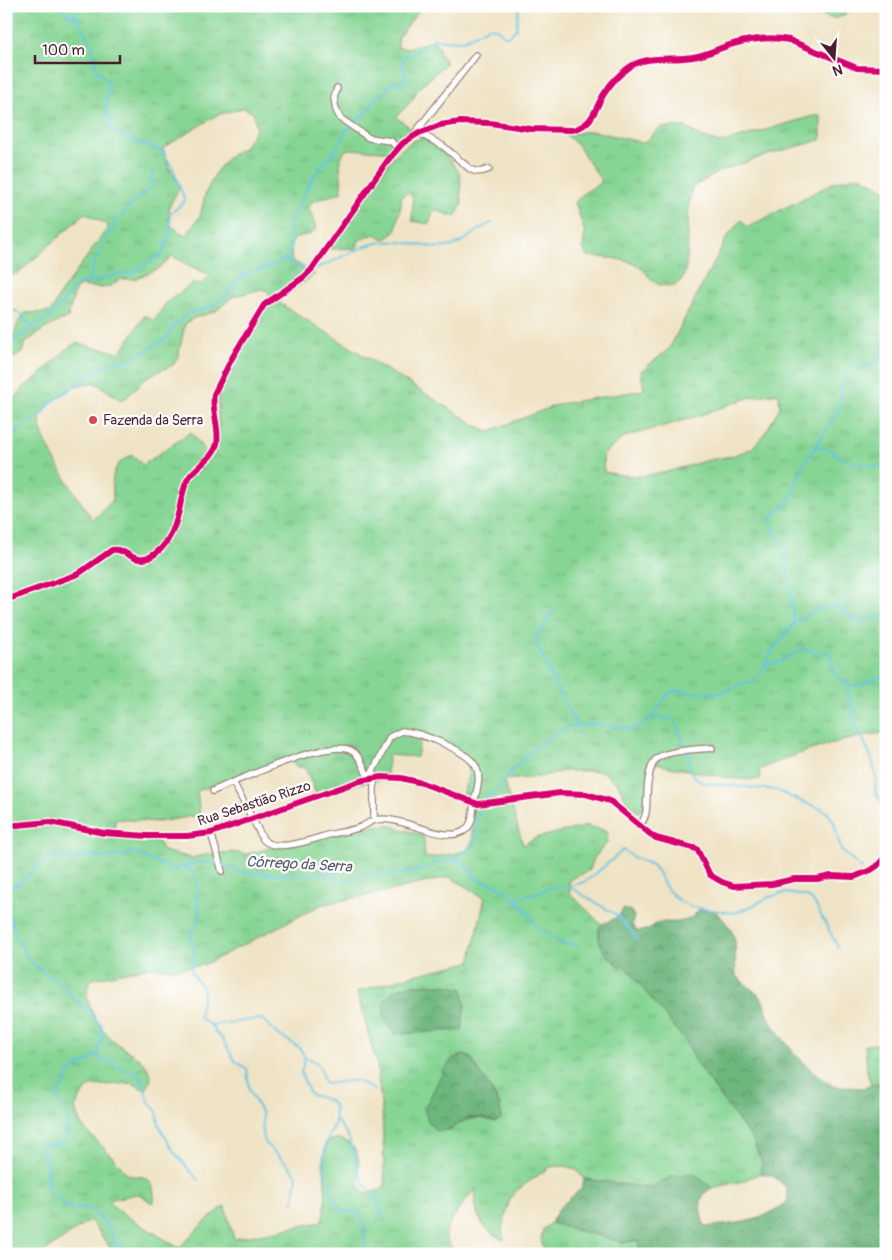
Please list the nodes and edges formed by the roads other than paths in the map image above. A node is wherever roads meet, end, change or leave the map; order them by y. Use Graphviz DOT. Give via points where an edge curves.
graph roads {
  1 [pos="476,55"];
  2 [pos="886,69"];
  3 [pos="338,88"];
  4 [pos="419,133"];
  5 [pos="413,137"];
  6 [pos="398,149"];
  7 [pos="489,169"];
  8 [pos="6,600"];
  9 [pos="712,748"];
  10 [pos="372,778"];
  11 [pos="233,782"];
  12 [pos="213,791"];
  13 [pos="474,804"];
  14 [pos="254,819"];
  15 [pos="374,820"];
  16 [pos="640,825"];
  17 [pos="6,826"];
  18 [pos="212,833"];
  19 [pos="886,856"];
  20 [pos="222,871"];
  1 -- 5 [label="street"];
  2 -- 4 [label="street" via="857,68 789,40 758,39 695,57 647,60 631,65 605,91 590,121 573,130 460,122"];
  3 -- 6 [label="street" via="334,98 340,118 369,138 391,141"];
  4 -- 5 [label="street"];
  4 -- 7 [label="street" via="443,146 475,172"];
  5 -- 6 [label="street"];
  6 -- 8 [label="street" via="312,269 259,312 214,394 215,450 186,481 177,520 168,541 159,551 142,559 112,550 78,574"];
  9 -- 16 [label="street" via="666,754 656,759 651,770 646,816"];
  10 -- 11 [label="street" via="355,754 337,748 317,751"];
  10 -- 13 [label="street, Rua Sebastião Rizzo" via="401,778 422,783"];
  10 -- 13 [label="street" via="390,737 402,731 410,732 445,744 474,763 478,773"];
  10 -- 14 [label="street, Rua Sebastião Rizzo"];
  10 -- 15 [label="street"];
  11 -- 12 [label="street"];
  11 -- 14 [label="street"];
  13 -- 15 [label="street" via="469,826 461,832 447,833"];
  13 -- 16 [label="street" via="560,793 586,794 610,801"];
  14 -- 15 [label="street" via="265,842 281,845 299,844 351,830"];
  14 -- 18 [label="street, Rua Sebastião Rizzo"];
  16 -- 19 [label="street" via="656,838 697,849 710,875 734,886 831,876 854,877 871,870"];
  17 -- 18 [label="street, Rua Sebastião Rizzo" via="50,822 104,833 148,836"];
  18 -- 20 [label="street"];
}
